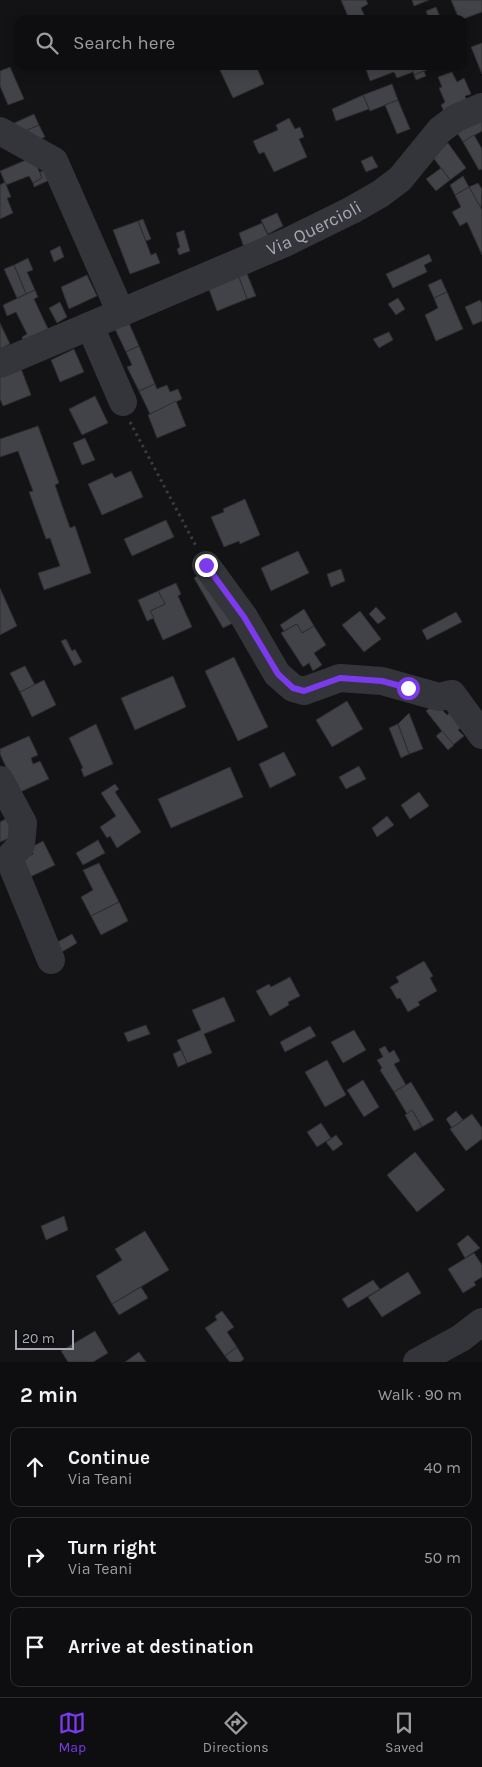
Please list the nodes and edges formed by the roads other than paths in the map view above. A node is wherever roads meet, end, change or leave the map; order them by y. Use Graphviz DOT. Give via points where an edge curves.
graph roads {
  1 [pos="482,107"];
  2 [pos="7,142"];
  3 [pos="121,313"];
  4 [pos="90,326"];
  5 [pos="0,364"];
  6 [pos="123,402"];
  7 [pos="206,565"];
  8 [pos="482,735"];
  9 [pos="0,780"];
  10 [pos="51,960"];
  11 [pos="482,1322"];
  12 [pos="417,1362"];
  1 -- 3 [label="street, Via Quercioli" via="456,118 440,130 400,179 352,210 287,242"];
  2 -- 3 [label="street" via="54,161"];
  3 -- 4 [label="street, Via Quercioli"];
  4 -- 5 [label="street, Via Quercioli"];
  4 -- 6 [label="street"];
  7 -- 8 [label="street" via="244,617 278,674 293,688 304,691 340,678 382,681 439,697 452,694"];
  9 -- 10 [label="street" via="23,823 21,845 9,858"];
  11 -- 12 [label="street" via="461,1338"];
}
